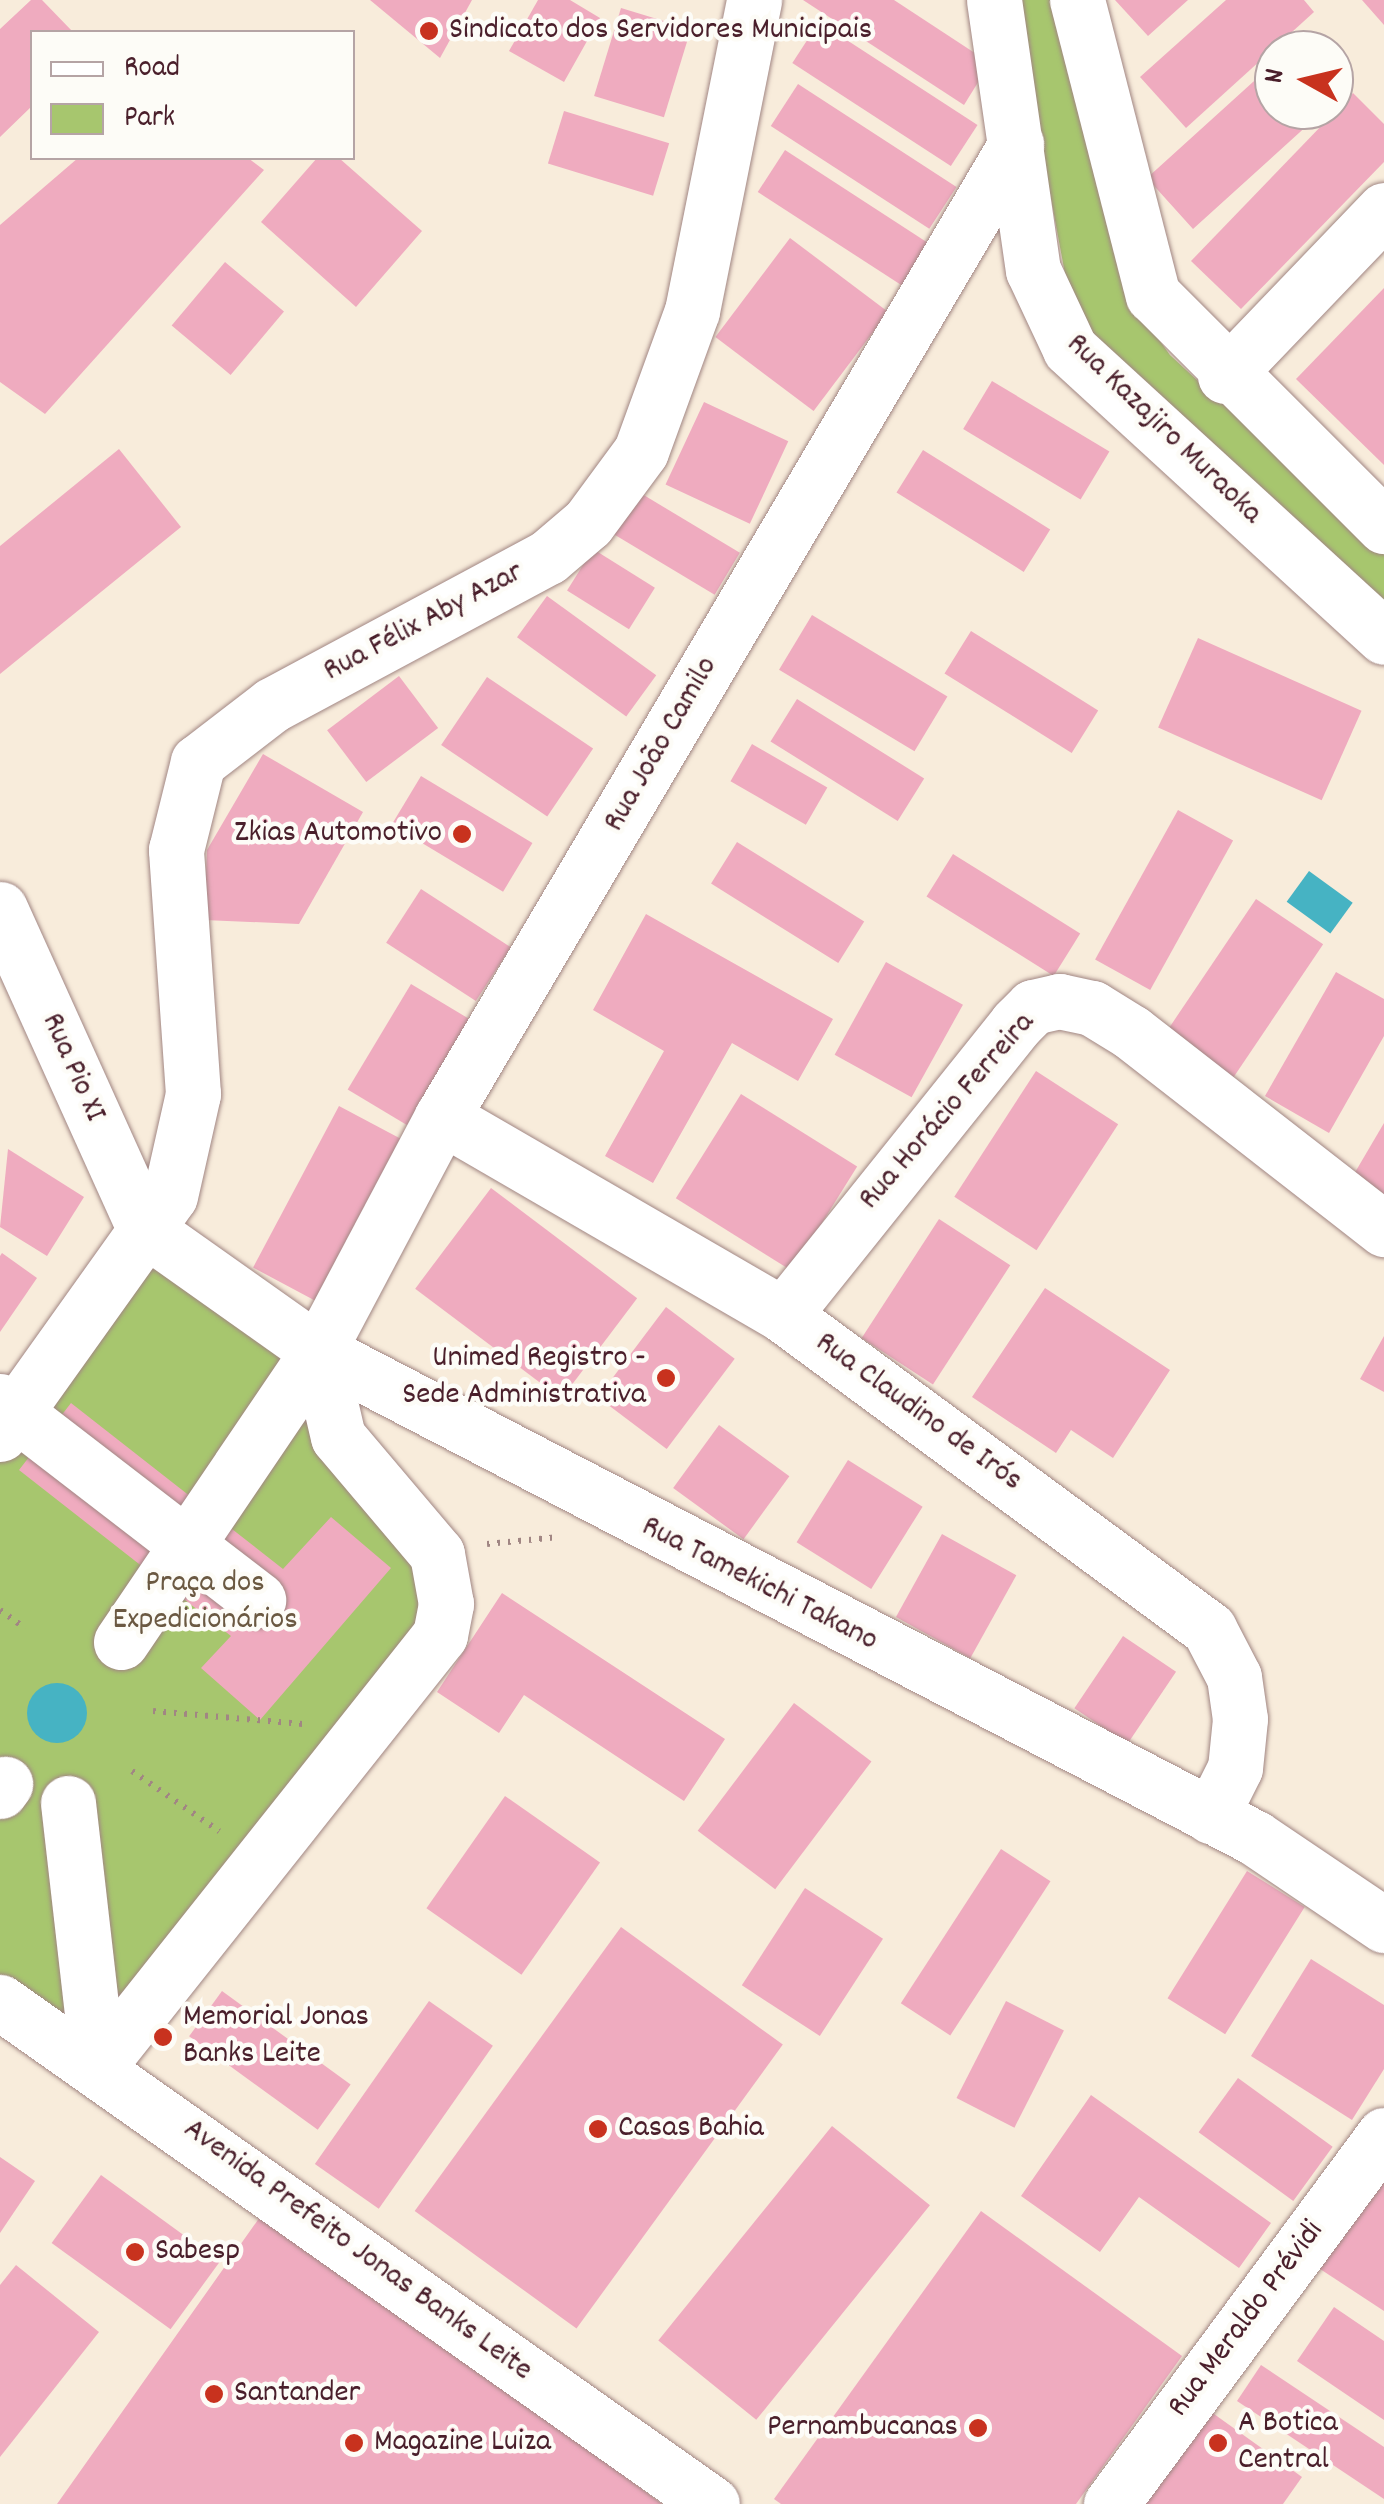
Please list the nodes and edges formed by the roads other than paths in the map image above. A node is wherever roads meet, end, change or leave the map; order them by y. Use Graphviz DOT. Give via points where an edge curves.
graph roads {
  1 [pos="994,0"];
  2 [pos="1077,0"];
  3 [pos="736,8"];
  4 [pos="1016,144"];
  5 [pos="1384,210"];
  6 [pos="1226,376"];
  7 [pos="1384,526"];
  8 [pos="1384,637"];
  9 [pos="0,909"];
  10 [pos="442,1116"];
  11 [pos="144,1228"];
  12 [pos="1384,1229"];
  13 [pos="783,1315"];
  14 [pos="318,1350"];
  15 [pos="5,1416"];
  16 [pos="189,1546"];
  17 [pos="258,1600"];
  18 [pos="121,1642"];
  19 [pos="68,1803"];
  20 [pos="1211,1816"];
  21 [pos="1384,1925"];
  22 [pos="0,2002"];
  23 [pos="98,2066"];
  24 [pos="1384,2135"];
  25 [pos="712,2504"];
  26 [pos="1111,2504"];
  1 -- 4 [label="street, Rua Kazajiro Muraoka"];
  2 -- 6 [label="street" via="1136,252 1172,322"];
  3 -- 11 [label="street, Rua Félix Aby Azar" via="664,408 599,508 548,557 272,705 198,762 176,850 193,1094 170,1196"];
  4 -- 8 [label="street, Rua Kazajiro Muraoka" via="1033,270 1070,350"];
  4 -- 10 [label="street, Rua João Camilo"];
  5 -- 6 [label="street"];
  6 -- 7 [label="street"];
  9 -- 11 [label="street, Rua Pio XI"];
  10 -- 13 [label="street, Rua Claudino de Irós"];
  10 -- 14 [label="street, Rua João Camilo"];
  11 -- 14 [label="street, Rua Tamekichi Takano"];
  11 -- 15 [label="street, Rua Félix Aby Azar"];
  12 -- 13 [label="street, Rua Horácio Ferreira" via="1131,1032 1092,1008 1059,1002 1033,1007 1016,1024"];
  13 -- 20 [label="street, Rua Claudino de Irós" via="1209,1630 1234,1677 1240,1718 1235,1768"];
  14 -- 16 [label="street, Rua João Camilo"];
  14 -- 20 [label="street, Rua Tamekichi Takano" via="651,1530"];
  14 -- 23 [label="street" via="338,1438 412,1519 442,1568 440,1634 266,1863"];
  15 -- 16 [label="street"];
  16 -- 17 [label="street"];
  16 -- 18 [label="street, Rua João Camilo"];
  19 -- 23 [label="street"];
  20 -- 21 [label="street, Rua Tamekichi Takano"];
  22 -- 23 [label="street, Avenida Prefeito Jonas Banks Leite"];
  23 -- 25 [label="street, Avenida Prefeito Jonas Banks Leite"];
  24 -- 26 [label="street, Rua Meraldo Prévidi"];
}
